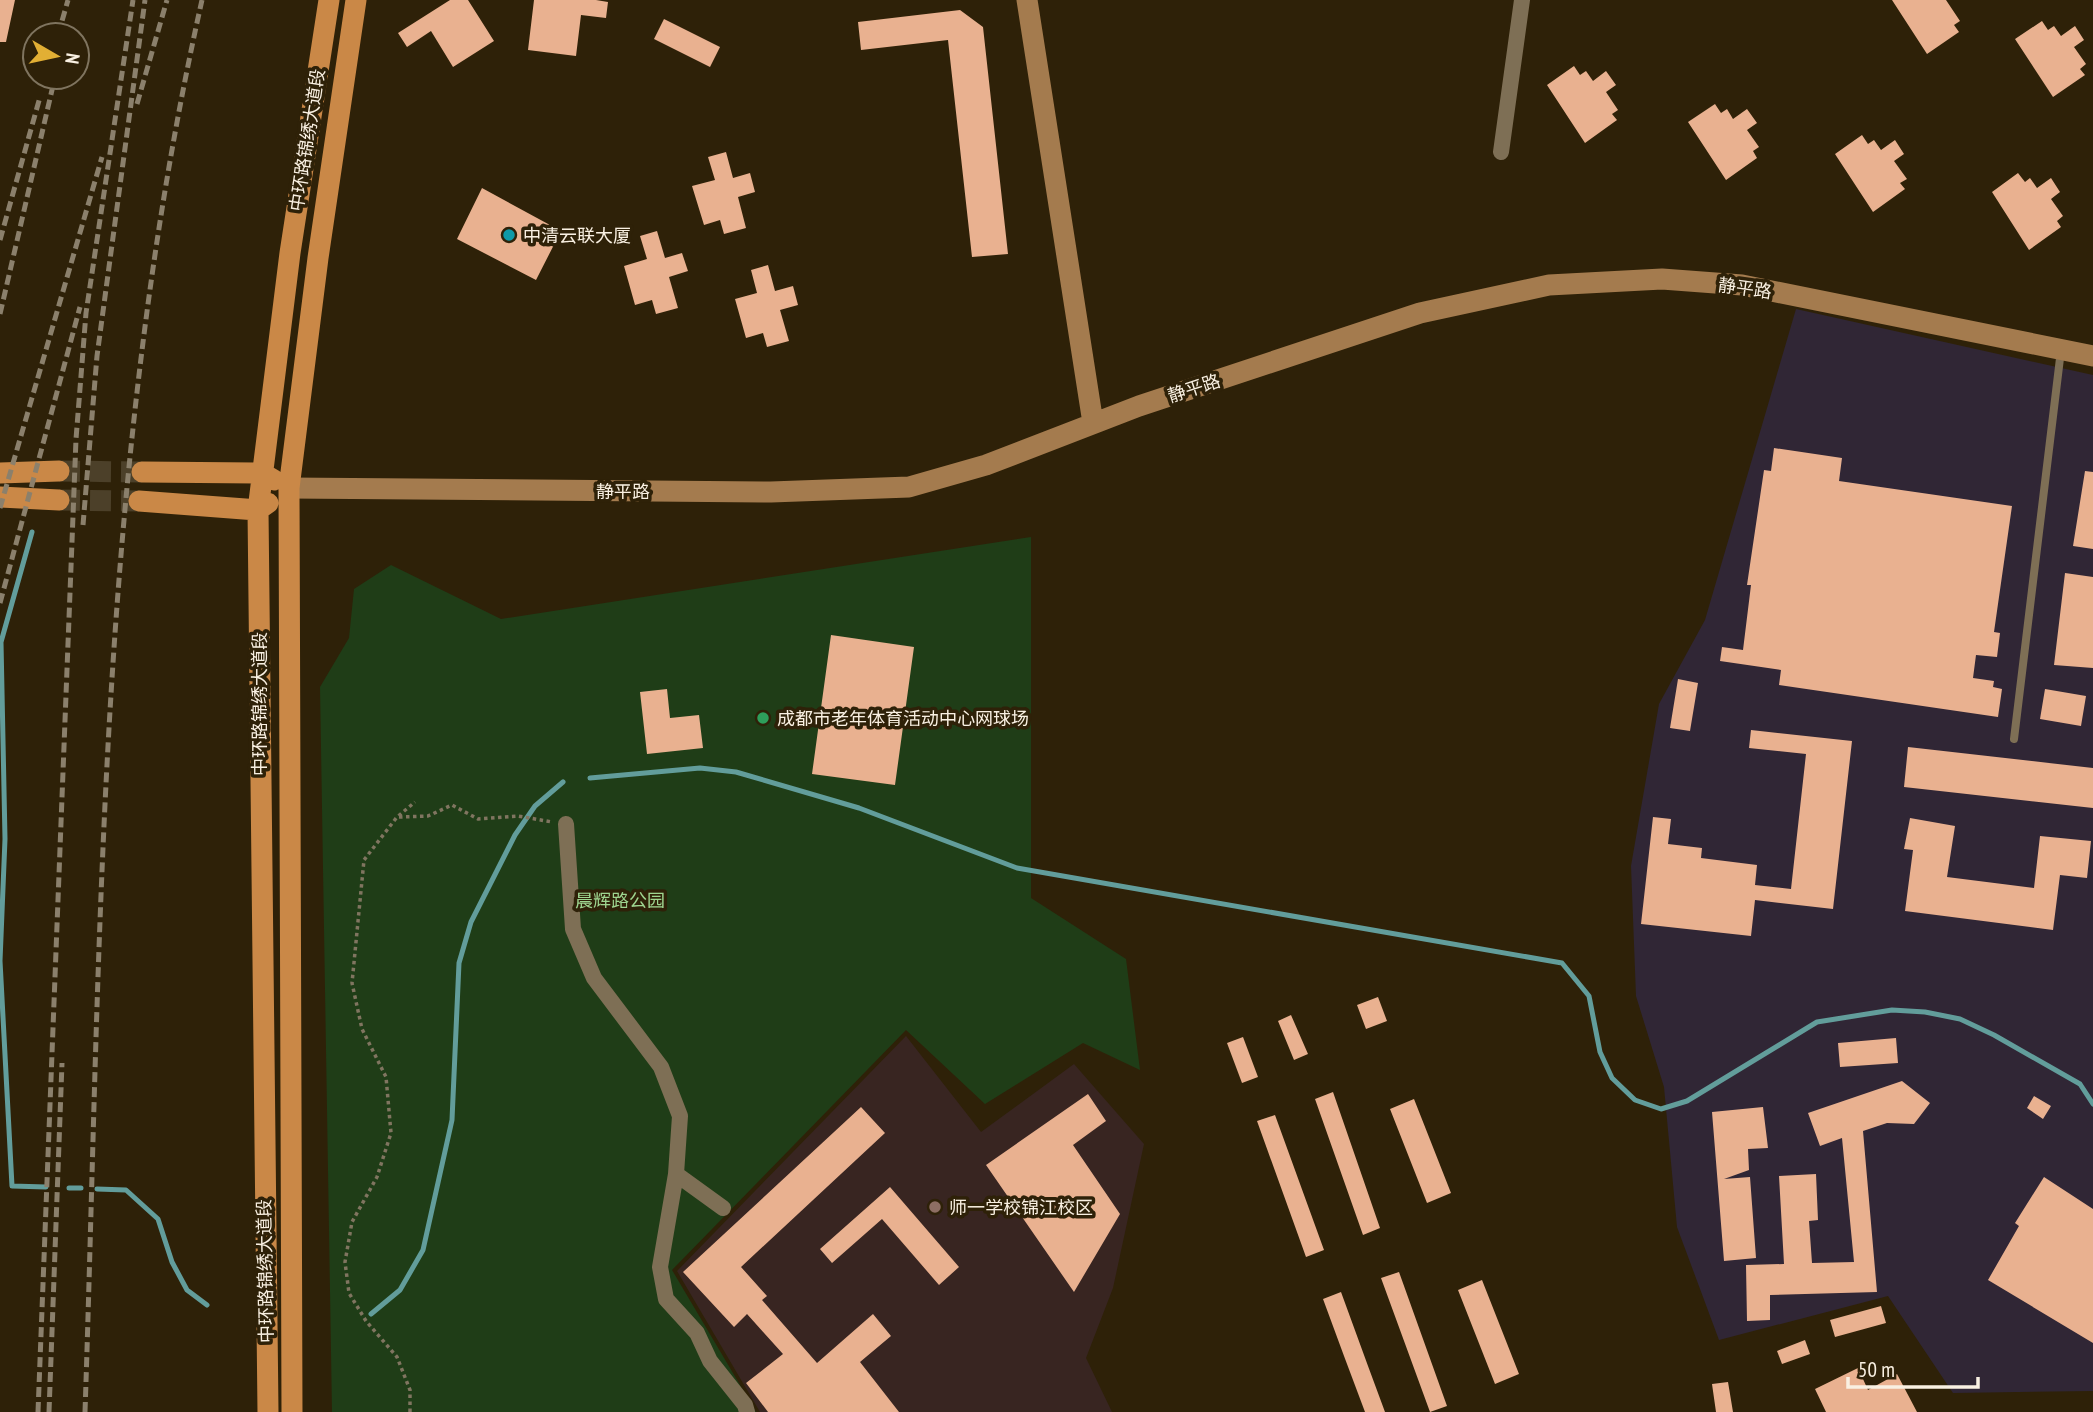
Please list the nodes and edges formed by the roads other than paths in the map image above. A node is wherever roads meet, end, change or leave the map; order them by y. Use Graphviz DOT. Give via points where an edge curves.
graph roads {
  1 [pos="329,0"];
  2 [pos="356,0"];
  3 [pos="1027,0"];
  4 [pos="1522,0"];
  5 [pos="1501,152"];
  6 [pos="2061,350"];
  7 [pos="2093,356"];
  8 [pos="1093,423"];
  9 [pos="59,471"];
  10 [pos="142,472"];
  11 [pos="0,473"];
  12 [pos="262,473"];
  13 [pos="289,488"];
  14 [pos="0,497"];
  15 [pos="59,500"];
  16 [pos="139,501"];
  17 [pos="258,510"];
  18 [pos="2014,739"];
  19 [pos="566,824"];
  20 [pos="676,1174"];
  21 [pos="723,1208"];
  22 [pos="268,1412"];
  23 [pos="292,1412"];
  24 [pos="747,1412"];
  1 -- 12 [label="main road, 中环路锦绣大道段"];
  2 -- 13 [label="main road, 中环路锦绣大道段"];
  3 -- 8 [label="street"];
  4 -- 5 [label="street"];
  6 -- 7 [label="street, 静平路"];
  6 -- 8 [label="street, 静平路" via="1742,285 1662,279 1549,285 1420,313"];
  6 -- 18 [label="lane"];
  8 -- 13 [label="street, 静平路" via="986,465 909,486 771,492"];
  9 -- 11 [label="main road"];
  10 -- 12 [label="main road"];
  12 -- 13 [label="main road"];
  12 -- 17 [label="main road, 中环路锦绣大道段"];
  13 -- 17 [label="main road"];
  13 -- 23 [label="main road, 中环路锦绣大道段"];
  14 -- 15 [label="main road"];
  16 -- 17 [label="main road"];
  17 -- 22 [label="main road, 中环路锦绣大道段"];
  19 -- 20 [label="street" via="573,929 594,978 660,1066 680,1116"];
  20 -- 21 [label="street"];
  20 -- 24 [label="street" via="660,1267 666,1299 698,1334 710,1361"];
}
